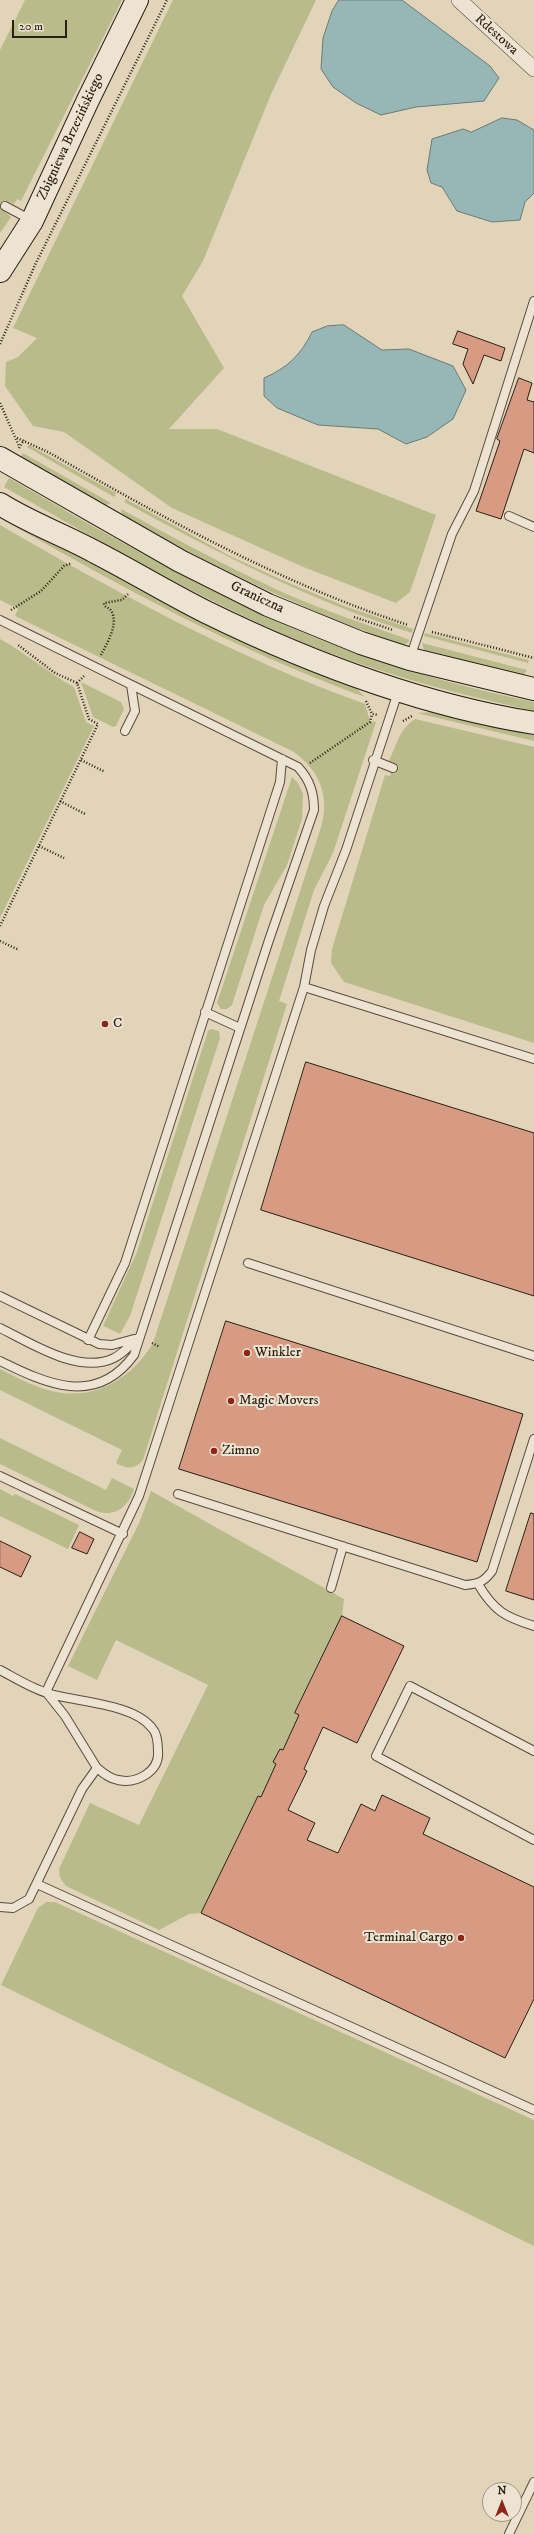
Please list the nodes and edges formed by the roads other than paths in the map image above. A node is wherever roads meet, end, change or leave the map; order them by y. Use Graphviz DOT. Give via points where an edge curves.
graph roads {
  1 [pos="137,0"];
  2 [pos="458,0"];
  3 [pos="534,69"];
  4 [pos="5,206"];
  5 [pos="32,221"];
  6 [pos="0,272"];
  7 [pos="534,301"];
  8 [pos="0,458"];
  9 [pos="0,504"];
  10 [pos="509,516"];
  11 [pos="534,527"];
  12 [pos="0,620"];
  13 [pos="410,659"];
  14 [pos="131,685"];
  15 [pos="533,686"];
  16 [pos="398,689"];
  17 [pos="534,723"];
  18 [pos="125,731"];
  19 [pos="282,759"];
  20 [pos="373,760"];
  21 [pos="393,768"];
  22 [pos="304,987"];
  23 [pos="205,1012"];
  24 [pos="240,1028"];
  25 [pos="534,1059"];
  26 [pos="248,1263"];
  27 [pos="0,1296"];
  28 [pos="0,1328"];
  29 [pos="138,1337"];
  30 [pos="88,1340"];
  31 [pos="534,1356"];
  32 [pos="0,1360"];
  33 [pos="534,1439"];
  34 [pos="0,1476"];
  35 [pos="178,1494"];
  36 [pos="123,1534"];
  37 [pos="344,1546"];
  38 [pos="478,1584"];
  39 [pos="331,1588"];
  40 [pos="534,1626"];
  41 [pos="0,1670"];
  42 [pos="46,1692"];
  43 [pos="534,1751"];
  44 [pos="97,1768"];
  45 [pos="534,1840"];
  46 [pos="37,1884"];
  47 [pos="0,1907"];
  48 [pos="534,2110"];
  49 [pos="534,2482"];
  50 [pos="509,2534"];
  1 -- 5 [label="main road, Zbigniewa Brzezińskiego"];
  2 -- 3 [label="street, Rdestowa"];
  4 -- 5 [label="lane"];
  5 -- 6 [label="main road, Zbigniewa Brzezińskiego"];
  7 -- 13 [label="lane" via="474,491 452,534"];
  8 -- 13 [label="main road, Graniczna" via="180,561 268,605 361,643"];
  9 -- 16 [label="main road" via="268,641 334,668"];
  10 -- 11 [label="lane"];
  12 -- 14 [label="lane"];
  13 -- 15 [label="main road, Graniczna"];
  14 -- 18 [label="lane" via="135,711"];
  14 -- 19 [label="lane"];
  16 -- 17 [label="main road"];
  16 -- 20 [label="lane"];
  19 -- 23 [label="lane" via="280,782"];
  19 -- 24 [label="lane" via="300,769 309,782 314,796 313,817"];
  20 -- 21 [label="lane"];
  20 -- 22 [label="lane" via="346,850 324,906 311,950"];
  22 -- 25 [label="lane"];
  22 -- 36 [label="lane" via="150,1464"];
  23 -- 24 [label="lane"];
  23 -- 30 [label="lane" via="125,1263"];
  24 -- 29 [label="lane"];
  26 -- 31 [label="lane"];
  27 -- 30 [label="lane"];
  28 -- 29 [label="lane" via="64,1357 84,1362 113,1358 125,1351"];
  29 -- 30 [label="lane" via="126,1343 112,1345"];
  29 -- 32 [label="lane" via="134,1355 125,1366 113,1377 85,1386 46,1382"];
  33 -- 38 [label="lane" via="492,1571"];
  34 -- 36 [label="lane"];
  35 -- 37 [label="lane"];
  36 -- 42 [label="lane"];
  37 -- 38 [label="lane" via="465,1585"];
  37 -- 39 [label="lane"];
  38 -- 40 [label="lane" via="495,1609"];
  41 -- 42 [label="lane"];
  42 -- 44 [label="lane" via="65,1716"];
  42 -- 44 [label="lane" via="123,1710 139,1717 152,1728 158,1742 158,1754 154,1768 146,1776 134,1780 118,1780 105,1775"];
  43 -- 45 [label="lane" via="410,1686 376,1756"];
  44 -- 46 [label="lane" via="82,1789"];
  46 -- 47 [label="lane" via="25,1903 13,1908"];
  46 -- 48 [label="lane"];
  49 -- 50 [label="lane"];
}
